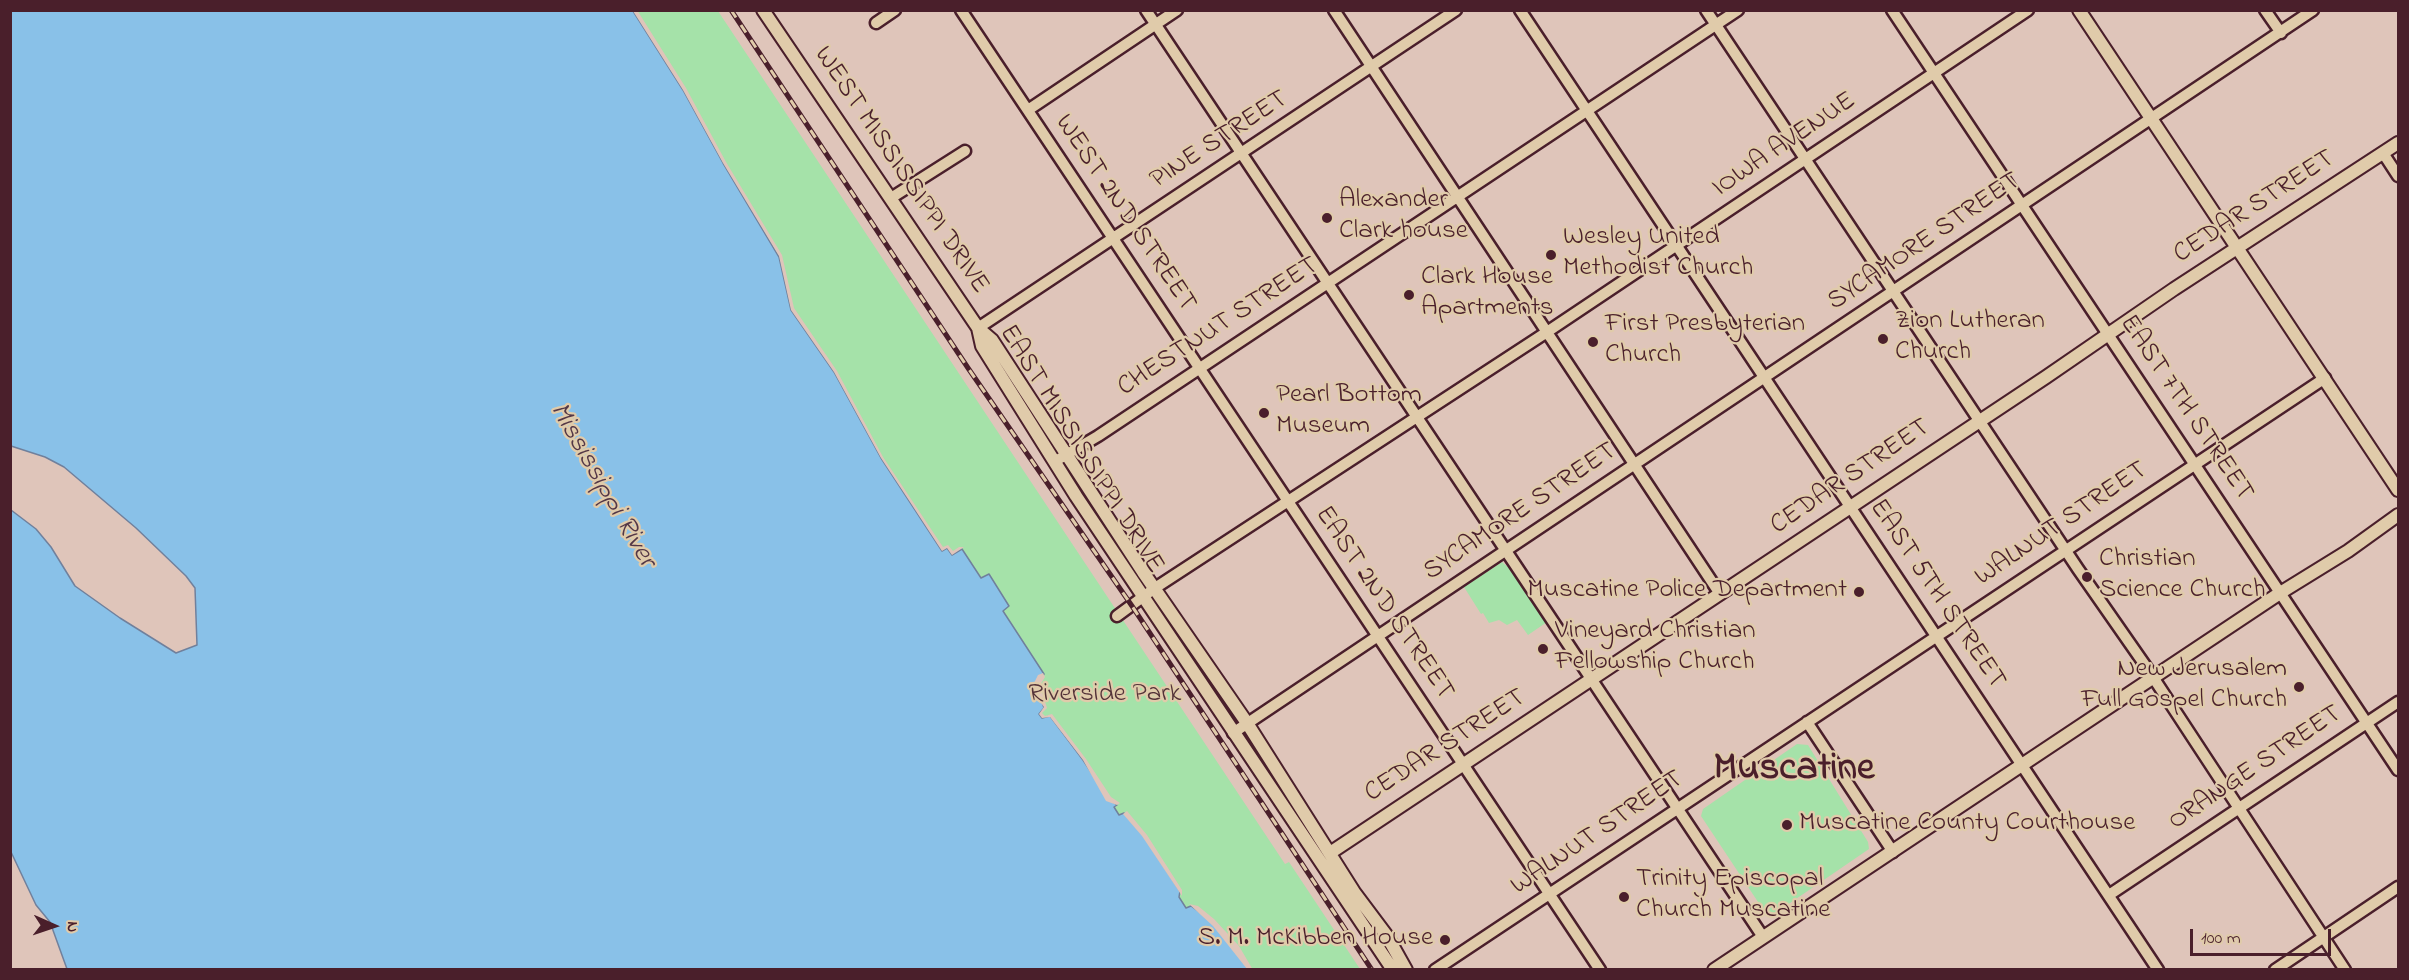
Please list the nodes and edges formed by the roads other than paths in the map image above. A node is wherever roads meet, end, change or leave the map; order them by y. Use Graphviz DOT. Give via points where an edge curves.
graph roads {
  1 [pos="763,10"];
  2 [pos="895,10"];
  3 [pos="961,10"];
  4 [pos="1146,10"];
  5 [pos="1177,10"];
  6 [pos="1334,10"];
  7 [pos="1456,10"];
  8 [pos="1520,10"];
  9 [pos="1706,10"];
  10 [pos="1738,10"];
  11 [pos="1892,10"];
  12 [pos="2028,10"];
  13 [pos="2079,10"];
  14 [pos="2265,10"];
  15 [pos="2313,10"];
  16 [pos="876,23"];
  17 [pos="1156,25"];
  18 [pos="1716,25"];
  19 [pos="2281,33"];
  20 [pos="1372,67"];
  21 [pos="1934,73"];
  22 [pos="1028,110"];
  23 [pos="1587,111"];
  24 [pos="2151,120"];
  25 [pos="2398,143"];
  26 [pos="965,151"];
  27 [pos="1243,153"];
  28 [pos="2383,153"];
  29 [pos="1805,159"];
  30 [pos="2398,176"];
  31 [pos="1458,197"];
  32 [pos="891,198"];
  33 [pos="2022,206"];
  34 [pos="1113,238"];
  35 [pos="1676,245"];
  36 [pos="2238,248"];
  37 [pos="1328,283"];
  38 [pos="1893,291"];
  39 [pos="978,328"];
  40 [pos="1546,332"];
  41 [pos="2108,335"];
  42 [pos="1200,368"];
  43 [pos="1764,378"];
  44 [pos="2325,378"];
  45 [pos="1417,415"];
  46 [pos="1979,421"];
  47 [pos="1068,454"];
  48 [pos="1054,463"];
  49 [pos="1634,464"];
  50 [pos="2195,464"];
  51 [pos="2398,490"];
  52 [pos="1288,502"];
  53 [pos="1851,507"];
  54 [pos="2398,515"];
  55 [pos="1507,550"];
  56 [pos="2066,550"];
  57 [pos="1155,588"];
  58 [pos="2280,593"];
  59 [pos="1720,594"];
  60 [pos="1143,597"];
  61 [pos="1117,616"];
  62 [pos="1377,636"];
  63 [pos="1937,636"];
  64 [pos="1592,679"];
  65 [pos="2153,679"];
  66 [pos="2398,702"];
  67 [pos="1807,722"];
  68 [pos="1247,723"];
  69 [pos="2367,723"];
  70 [pos="1233,733"];
  71 [pos="1462,765"];
  72 [pos="2023,765"];
  73 [pos="2398,770"];
  74 [pos="1678,808"];
  75 [pos="2238,808"];
  76 [pos="1893,852"];
  77 [pos="1330,853"];
  78 [pos="2398,887"];
  79 [pos="1548,894"];
  80 [pos="2109,895"];
  81 [pos="1763,937"];
  82 [pos="2323,938"];
  83 [pos="1393,969"];
  84 [pos="1406,969"];
  85 [pos="1436,969"];
  86 [pos="1600,969"];
  87 [pos="1714,969"];
  88 [pos="2158,969"];
  89 [pos="2275,969"];
  90 [pos="2344,969"];
  1 -- 32 [label="main road, WEST MISSISSIPPI DRIVE"];
  2 -- 16 [label="street"];
  3 -- 22 [label="street, WEST 2ND STREET"];
  4 -- 17 [label="street"];
  5 -- 17 [label="street"];
  6 -- 20 [label="street"];
  7 -- 20 [label="street, PINE STREET"];
  8 -- 23 [label="street, EAST 5TH STREET"];
  9 -- 18 [label="street"];
  10 -- 18 [label="street, CHESTNUT STREET"];
  11 -- 21 [label="street, EAST 7TH STREET"];
  12 -- 21 [label="street, IOWA AVENUE"];
  13 -- 24 [label="main road"];
  14 -- 19 [label="street"];
  15 -- 19 [label="street, SYCAMORE STREET"];
  17 -- 22 [label="street"];
  17 -- 27 [label="street"];
  18 -- 23 [label="street, CHESTNUT STREET"];
  18 -- 29 [label="street"];
  19 -- 24 [label="street, SYCAMORE STREET"];
  20 -- 27 [label="street, PINE STREET"];
  20 -- 31 [label="street"];
  21 -- 29 [label="street, IOWA AVENUE"];
  21 -- 33 [label="street, EAST 7TH STREET"];
  22 -- 34 [label="street, WEST 2ND STREET"];
  23 -- 31 [label="street, CHESTNUT STREET"];
  23 -- 35 [label="street, EAST 5TH STREET"];
  24 -- 33 [label="street, SYCAMORE STREET"];
  24 -- 36 [label="main road"];
  25 -- 28 [label="main road, CEDAR STREET"];
  26 -- 32 [label="street"];
  27 -- 34 [label="street, PINE STREET"];
  27 -- 37 [label="street"];
  28 -- 30 [label="street"];
  28 -- 36 [label="main road, CEDAR STREET"];
  29 -- 35 [label="street, IOWA AVENUE"];
  29 -- 38 [label="street"];
  31 -- 37 [label="street, CHESTNUT STREET"];
  31 -- 40 [label="street"];
  32 -- 39 [label="main road, WEST MISSISSIPPI DRIVE"];
  33 -- 38 [label="street, SYCAMORE STREET"];
  33 -- 41 [label="street, EAST 7TH STREET"];
  34 -- 39 [label="street, PINE STREET"];
  34 -- 42 [label="street, WEST 2ND STREET"];
  35 -- 40 [label="street, IOWA AVENUE"];
  35 -- 43 [label="street, EAST 5TH STREET"];
  36 -- 41 [label="main road, CEDAR STREET"];
  36 -- 44 [label="main road"];
  37 -- 42 [label="street, CHESTNUT STREET"];
  37 -- 45 [label="street"];
  38 -- 43 [label="street, SYCAMORE STREET"];
  38 -- 46 [label="street"];
  39 -- 47 [label="main road, EAST MISSISSIPPI DRIVE" via="992,339"];
  39 -- 48 [label="main road, EAST MISSISSIPPI DRIVE" via="982,346"];
  40 -- 45 [label="street, IOWA AVENUE"];
  40 -- 49 [label="street"];
  41 -- 46 [label="main road, CEDAR STREET"];
  41 -- 50 [label="street, EAST 7TH STREET"];
  42 -- 47 [label="street, CHESTNUT STREET"];
  42 -- 52 [label="street, WEST 2ND STREET"];
  43 -- 49 [label="street, SYCAMORE STREET"];
  43 -- 53 [label="street, EAST 5TH STREET"];
  44 -- 50 [label="street, WALNUT STREET"];
  44 -- 51 [label="main road"];
  45 -- 52 [label="street, IOWA AVENUE"];
  45 -- 55 [label="street"];
  46 -- 53 [label="main road, CEDAR STREET"];
  46 -- 56 [label="street"];
  47 -- 48 [label="street, CHESTNUT STREET"];
  47 -- 57 [label="main road, EAST MISSISSIPPI DRIVE"];
  48 -- 60 [label="main road, EAST MISSISSIPPI DRIVE"];
  49 -- 55 [label="street, SYCAMORE STREET"];
  49 -- 59 [label="street"];
  50 -- 56 [label="street, WALNUT STREET"];
  50 -- 58 [label="street, EAST 7TH STREET"];
  52 -- 57 [label="street, IOWA AVENUE"];
  52 -- 62 [label="street, EAST 2ND STREET"];
  53 -- 59 [label="main road, CEDAR STREET"];
  53 -- 63 [label="street, EAST 5TH STREET"];
  54 -- 58 [label="main road"];
  55 -- 62 [label="street, SYCAMORE STREET"];
  55 -- 64 [label="street"];
  56 -- 63 [label="street, WALNUT STREET"];
  56 -- 65 [label="street"];
  57 -- 60 [label="street, IOWA AVENUE"];
  57 -- 68 [label="main road, EAST MISSISSIPPI DRIVE"];
  58 -- 65 [label="main road"];
  58 -- 69 [label="street, EAST 7TH STREET"];
  59 -- 64 [label="main road, CEDAR STREET"];
  60 -- 61 [label="street, IOWA AVENUE"];
  60 -- 70 [label="main road, EAST MISSISSIPPI DRIVE"];
  62 -- 68 [label="street, SYCAMORE STREET"];
  62 -- 71 [label="street, EAST 2ND STREET"];
  63 -- 67 [label="street, WALNUT STREET"];
  63 -- 72 [label="street, EAST 5TH STREET"];
  64 -- 71 [label="main road, CEDAR STREET"];
  64 -- 74 [label="street"];
  65 -- 72 [label="main road"];
  65 -- 75 [label="street"];
  66 -- 69 [label="street, ORANGE STREET"];
  67 -- 74 [label="street, WALNUT STREET"];
  67 -- 76 [label="street"];
  68 -- 70 [label="street, SYCAMORE STREET"];
  68 -- 77 [label="main road, EAST MISSISSIPPI DRIVE"];
  69 -- 73 [label="street, EAST 7TH STREET"];
  69 -- 75 [label="street, ORANGE STREET"];
  70 -- 83 [label="main road, EAST MISSISSIPPI DRIVE"];
  71 -- 77 [label="main road, CEDAR STREET"];
  71 -- 79 [label="street, EAST 2ND STREET"];
  72 -- 76 [label="main road"];
  72 -- 80 [label="street, EAST 5TH STREET"];
  74 -- 79 [label="street, WALNUT STREET"];
  74 -- 81 [label="street"];
  75 -- 80 [label="street, ORANGE STREET"];
  75 -- 82 [label="street"];
  76 -- 81 [label="main road"];
  77 -- 84 [label="main road, EAST MISSISSIPPI DRIVE"];
  78 -- 82 [label="street"];
  79 -- 85 [label="street, WALNUT STREET"];
  79 -- 86 [label="street, EAST 2ND STREET"];
  80 -- 88 [label="street, EAST 5TH STREET"];
  81 -- 87 [label="main road"];
  82 -- 89 [label="street"];
  82 -- 90 [label="street"];
}
